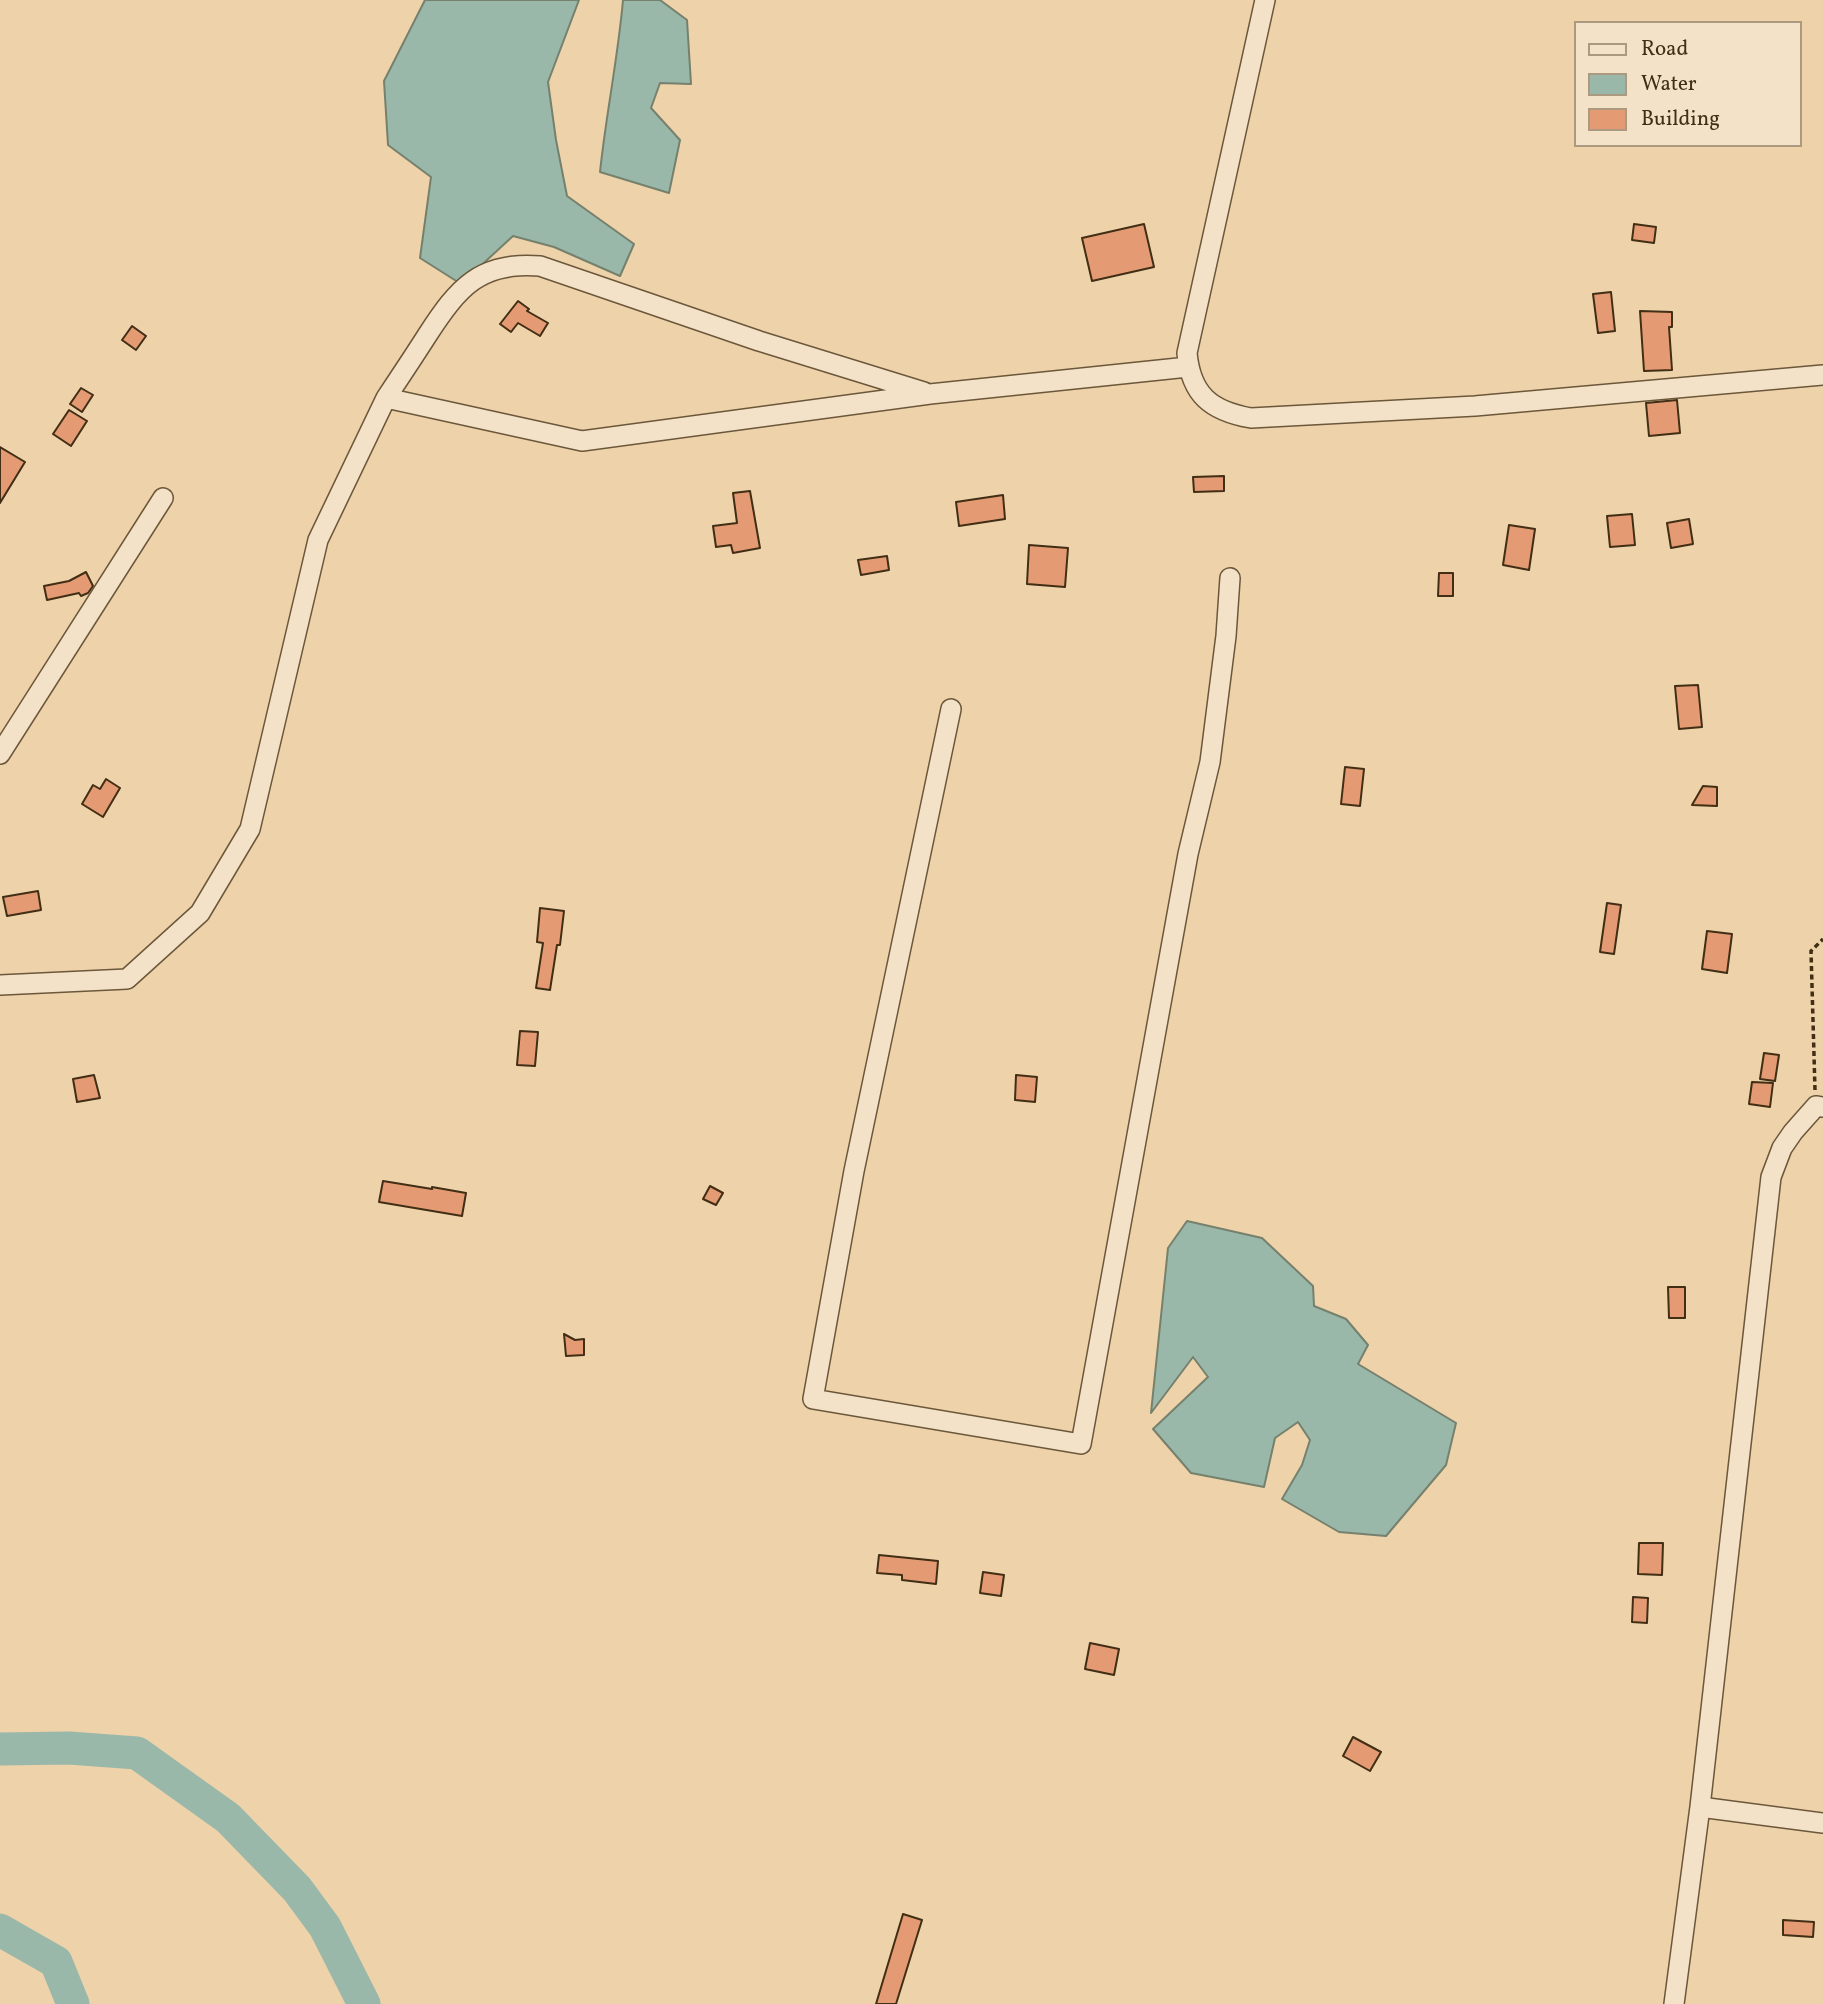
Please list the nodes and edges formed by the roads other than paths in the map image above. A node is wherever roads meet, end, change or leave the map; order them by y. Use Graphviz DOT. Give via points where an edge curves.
graph roads {
  1 [pos="1265,0"];
  2 [pos="1188,367"];
  3 [pos="1823,375"];
  4 [pos="930,394"];
  5 [pos="386,398"];
  6 [pos="163,498"];
  7 [pos="1230,578"];
  8 [pos="951,709"];
  9 [pos="0,754"];
  10 [pos="0,985"];
  11 [pos="1819,1106"];
  12 [pos="1700,1807"];
  13 [pos="1823,1823"];
  14 [pos="1674,2004"];
  1 -- 2 [label="street" via="1187,353"];
  2 -- 3 [label="street" via="1202,395 1216,407 1251,418 1475,405"];
  2 -- 4 [label="street"];
  4 -- 5 [label="street" via="582,441"];
  4 -- 5 [label="street" via="526,265 491,271 460,291"];
  5 -- 10 [label="street" via="318,540 250,829 200,913 127,979"];
  6 -- 9 [label="street"];
  7 -- 8 [label="street" via="1210,762 1185,868 1081,1444 813,1399 854,1171"];
  11 -- 12 [label="street" via="1782,1148 1771,1177"];
  12 -- 13 [label="street"];
  12 -- 14 [label="street"];
}
